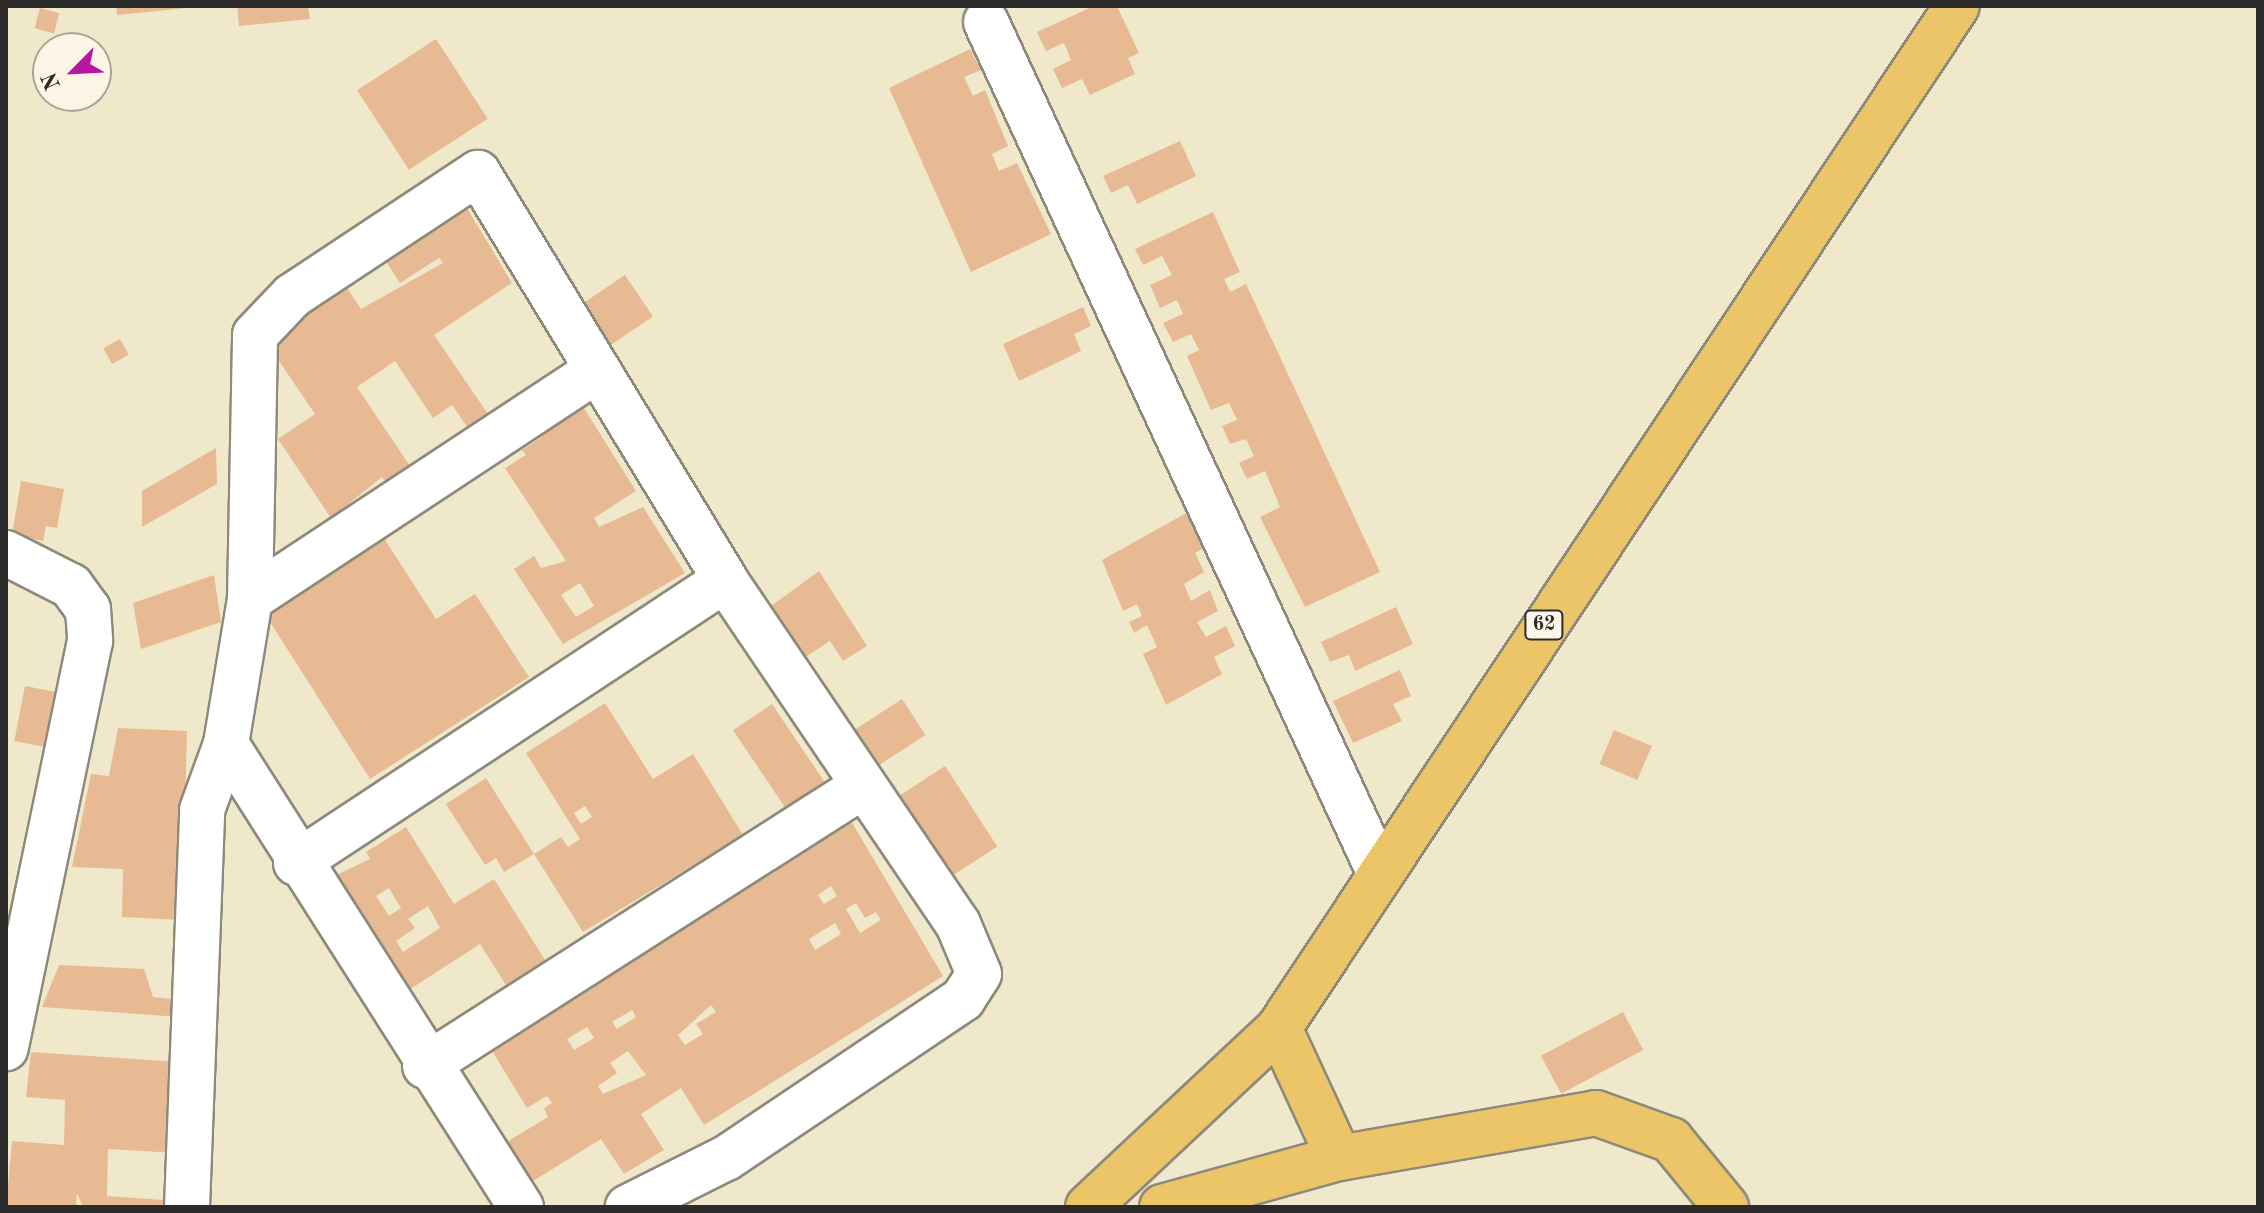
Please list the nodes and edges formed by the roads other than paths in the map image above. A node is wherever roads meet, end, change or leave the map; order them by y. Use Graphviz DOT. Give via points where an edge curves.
graph roads {
  1 [pos="1957,6"];
  2 [pos="986,22"];
  3 [pos="593,373"];
  4 [pos="6,553"];
  5 [pos="725,580"];
  6 [pos="250,599"];
  7 [pos="226,744"];
  8 [pos="863,786"];
  9 [pos="296,863"];
  10 [pos="1380,874"];
  11 [pos="1279,1028"];
  12 [pos="6,1048"];
  13 [pos="425,1066"];
  14 [pos="1339,1158"];
  15 [pos="187,1207"];
  16 [pos="521,1207"];
  17 [pos="628,1207"];
  18 [pos="1088,1207"];
  19 [pos="1162,1207"];
  20 [pos="1726,1207"];
  1 -- 10 [label="main road, 62"];
  2 -- 10 [label="street"];
  3 -- 5 [label="street"];
  3 -- 6 [label="street"];
  3 -- 6 [label="street" via="478,173 292,296 258,329"];
  4 -- 12 [label="street" via="71,586 88,609 90,641"];
  5 -- 8 [label="street"];
  5 -- 9 [label="street"];
  6 -- 7 [label="street"];
  7 -- 9 [label="street"];
  7 -- 15 [label="street" via="202,810"];
  8 -- 13 [label="street"];
  8 -- 17 [label="street" via="968,941 979,974 974,987 726,1158"];
  9 -- 13 [label="street"];
  10 -- 11 [label="main road, 62"];
  11 -- 14 [label="main road"];
  11 -- 18 [label="main road, 62"];
  13 -- 16 [label="street"];
  14 -- 19 [label="main road"];
  14 -- 20 [label="main road" via="1596,1113 1671,1140"];
}
